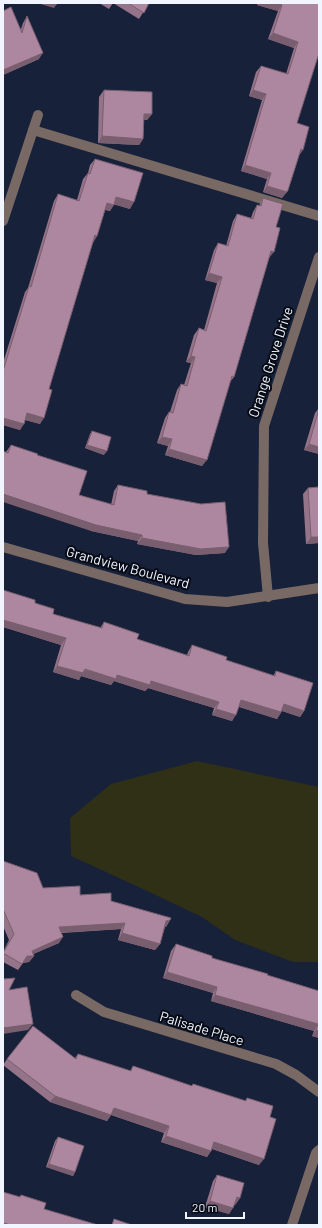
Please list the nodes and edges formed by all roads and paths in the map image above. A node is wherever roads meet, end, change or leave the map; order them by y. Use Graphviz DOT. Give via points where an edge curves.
graph roads {
  1 [pos="38,115"];
  2 [pos="33,130"];
  3 [pos="319,216"];
  4 [pos="3,221"];
  5 [pos="319,257"];
  6 [pos="3,547"];
  7 [pos="319,588"];
  8 [pos="268,597"];
  9 [pos="76,995"];
  10 [pos="319,1092"];
  11 [pos="319,1150"];
  12 [pos="292,1225"];
  1 -- 2 [label="street"];
  2 -- 3 [label="street"];
  2 -- 4 [label="street"];
  5 -- 8 [label="street, Orange Grove Drive" via="264,426 263,543"];
  6 -- 8 [label="street, Grandview Boulevard" via="185,599 226,602"];
  7 -- 8 [label="street, Grandview Boulevard"];
  9 -- 10 [label="street, Palisade Place" via="104,1012 276,1064"];
  11 -- 12 [label="street"];
}
